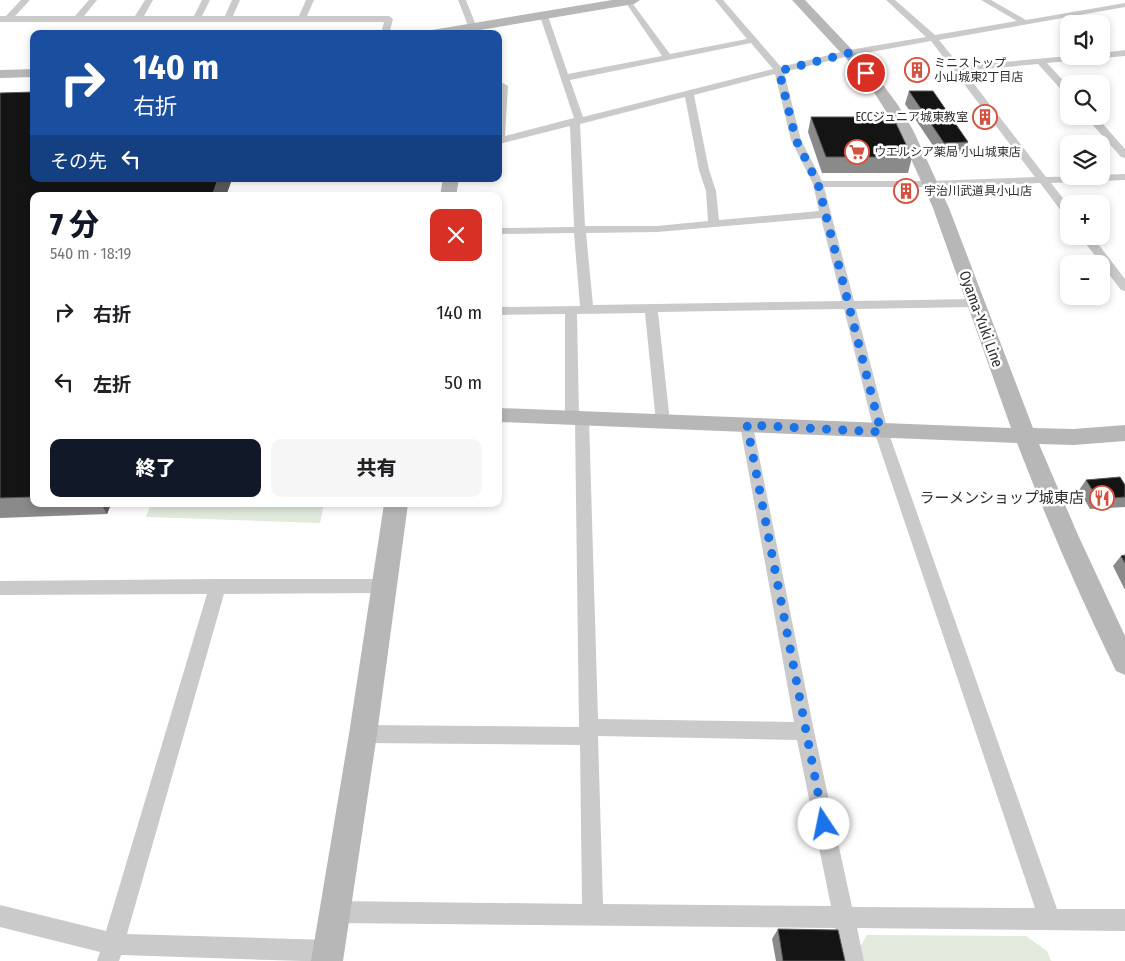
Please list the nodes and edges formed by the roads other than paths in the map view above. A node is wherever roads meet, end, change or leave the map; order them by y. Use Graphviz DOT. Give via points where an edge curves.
graph roads {
  1 [pos="26,0"];
  2 [pos="93,0"];
  3 [pos="149,0"];
  4 [pos="206,0"];
  5 [pos="236,0"];
  6 [pos="310,0"];
  7 [pos="462,0"];
  8 [pos="719,0"];
  9 [pos="798,0"];
  10 [pos="890,0"];
  11 [pos="985,0"];
  12 [pos="631,1"];
  13 [pos="1125,6"];
  14 [pos="544,16"];
  15 [pos="5,18"];
  16 [pos="78,18"];
  17 [pos="138,18"];
  18 [pos="197,19"];
  19 [pos="228,19"];
  20 [pos="302,19"];
  21 [pos="1026,23"];
  22 [pos="387,30"];
  23 [pos="474,30"];
  24 [pos="479,30"];
  25 [pos="934,39"];
  26 [pos="754,40"];
  27 [pos="849,53"];
  28 [pos="1125,53"];
  29 [pos="1112,55"];
  30 [pos="668,58"];
  31 [pos="1060,60"];
  32 [pos="1041,62"];
  33 [pos="1125,66"];
  34 [pos="957,69"];
  35 [pos="779,71"];
  36 [pos="30,73"];
  37 [pos="0,74"];
  38 [pos="564,78"];
  39 [pos="1060,83"];
  40 [pos="503,86"];
  41 [pos="689,93"];
  42 [pos="502,104"];
  43 [pos="577,121"];
  44 [pos="1098,125"];
  45 [pos="502,140"];
  46 [pos="1125,155"];
  47 [pos="1125,177"];
  48 [pos="1042,180"];
  49 [pos="818,184"];
  50 [pos="931,184"];
  51 [pos="1060,203"];
  52 [pos="826,214"];
  53 [pos="714,224"];
  54 [pos="502,231"];
  55 [pos="580,231"];
  56 [pos="1093,245"];
  57 [pos="1125,287"];
  58 [pos="975,303"];
  59 [pos="850,306"];
  60 [pos="651,308"];
  61 [pos="571,310"];
  62 [pos="587,310"];
  63 [pos="502,311"];
  64 [pos="502,415"];
  65 [pos="577,418"];
  66 [pos="663,422"];
  67 [pos="747,425"];
  68 [pos="881,432"];
  69 [pos="1125,433"];
  70 [pos="1025,436"];
  71 [pos="396,507"];
  72 [pos="218,586"];
  73 [pos="384,586"];
  74 [pos="0,588"];
  75 [pos="1125,663"];
  76 [pos="588,732"];
  77 [pos="805,732"];
  78 [pos="363,734"];
  79 [pos="334,912"];
  80 [pos="593,914"];
  81 [pos="0,916"];
  82 [pos="842,916"];
  83 [pos="1050,920"];
  84 [pos="1125,920"];
  85 [pos="110,953"];
  86 [pos="327,956"];
  87 [pos="853,961"];
  1 -- 15 [label="street"];
  2 -- 16 [label="street"];
  3 -- 17 [label="street"];
  4 -- 18 [label="street"];
  5 -- 19 [label="street"];
  6 -- 20 [label="street"];
  7 -- 23 [label="street"];
  8 -- 26 [label="street"];
  9 -- 27 [label="street, Oyama-Yuki Line"];
  10 -- 25 [label="street"];
  11 -- 21 [label="street"];
  12 -- 14 [label="street"];
  12 -- 30 [label="street"];
  13 -- 21 [label="street"];
  14 -- 24 [label="street"];
  14 -- 38 [label="street"];
  15 -- 16 [label="street"];
  16 -- 17 [label="street"];
  17 -- 18 [label="street"];
  18 -- 19 [label="street"];
  19 -- 20 [label="street"];
  20 -- 22 [label="street" via="392,16"];
  21 -- 25 [label="street"];
  25 -- 27 [label="street"];
  25 -- 34 [label="street"];
  26 -- 30 [label="street"];
  26 -- 35 [label="street"];
  27 -- 35 [label="street"];
  27 -- 50 [label="street, Oyama-Yuki Line" via="890,104"];
  28 -- 29 [label="street"];
  29 -- 33 [label="street"];
  30 -- 38 [label="street"];
  31 -- 32 [label="street"];
  32 -- 34 [label="street"];
  32 -- 39 [label="street"];
  34 -- 48 [label="street"];
  35 -- 41 [label="street"];
  35 -- 49 [label="street" via="796,140"];
  36 -- 37 [label="street"];
  38 -- 43 [label="street"];
  40 -- 42 [label="street"];
  41 -- 43 [label="street"];
  41 -- 53 [label="street" via="711,191"];
  43 -- 45 [label="street"];
  43 -- 55 [label="street"];
  44 -- 46 [label="street"];
  47 -- 48 [label="street"];
  48 -- 50 [label="street"];
  48 -- 51 [label="street"];
  49 -- 50 [label="street"];
  49 -- 52 [label="street"];
  50 -- 58 [label="street, Oyama-Yuki Line"];
  52 -- 53 [label="street"];
  52 -- 59 [label="street"];
  53 -- 55 [label="street"];
  54 -- 55 [label="street"];
  55 -- 62 [label="street"];
  56 -- 57 [label="street"];
  58 -- 59 [label="street"];
  58 -- 70 [label="street, Oyama-Yuki Line"];
  59 -- 60 [label="street"];
  59 -- 68 [label="street"];
  60 -- 62 [label="street"];
  60 -- 66 [label="street"];
  61 -- 62 [label="street"];
  61 -- 63 [label="street"];
  61 -- 65 [label="street"];
  64 -- 65 [label="street"];
  65 -- 66 [label="street"];
  65 -- 76 [label="street"];
  66 -- 67 [label="street"];
  67 -- 68 [label="street"];
  67 -- 77 [label="street"];
  68 -- 70 [label="street"];
  68 -- 83 [label="street"];
  69 -- 70 [label="street"];
  70 -- 75 [label="street, Oyama-Yuki Line" via="1097,607"];
  71 -- 73 [label="street"];
  72 -- 73 [label="street"];
  72 -- 74 [label="street"];
  72 -- 85 [label="street"];
  73 -- 78 [label="street"];
  76 -- 77 [label="street"];
  76 -- 78 [label="street"];
  76 -- 80 [label="street"];
  77 -- 82 [label="street"];
  78 -- 79 [label="street"];
  79 -- 80 [label="street"];
  79 -- 86 [label="street"];
  80 -- 82 [label="street"];
  81 -- 85 [label="street"];
  82 -- 83 [label="street"];
  82 -- 87 [label="street"];
  83 -- 84 [label="street"];
  85 -- 86 [label="street"];
}
